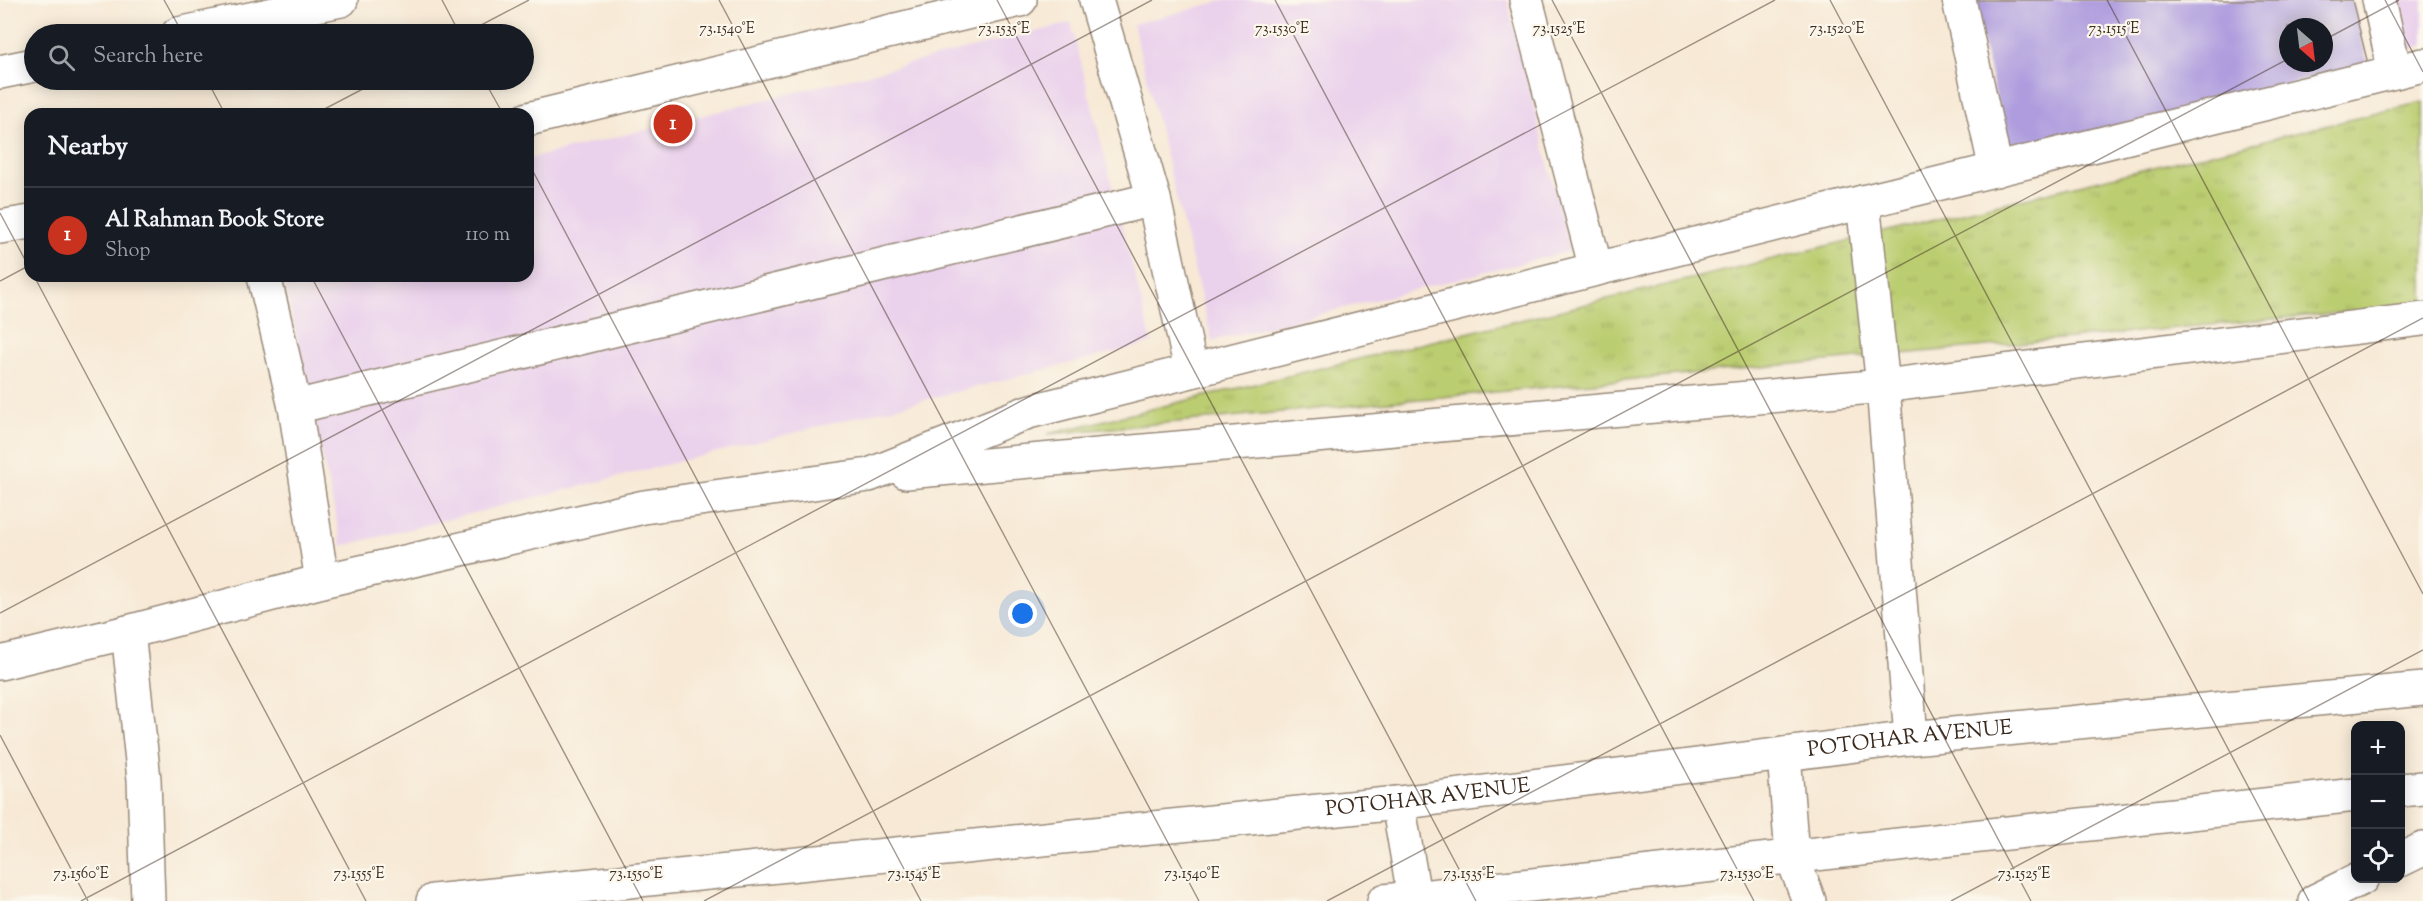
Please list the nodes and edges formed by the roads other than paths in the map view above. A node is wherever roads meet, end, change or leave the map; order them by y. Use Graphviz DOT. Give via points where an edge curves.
graph roads {
  1 [pos="341,0"];
  2 [pos="1020,0"];
  3 [pos="1096,0"];
  4 [pos="1526,0"];
  5 [pos="1959,0"];
  6 [pos="2379,0"];
  7 [pos="225,24"];
  8 [pos="24,67"];
  9 [pos="2409,69"];
  10 [pos="0,72"];
  11 [pos="534,118"];
  12 [pos="1996,170"];
  13 [pos="1154,199"];
  14 [pos="1863,202"];
  15 [pos="24,223"];
  16 [pos="0,227"];
  17 [pos="1596,269"];
  18 [pos="265,282"];
  19 [pos="2423,319"];
  20 [pos="1191,370"];
  21 [pos="1883,386"];
  22 [pos="295,407"];
  23 [pos="869,475"];
  24 [pos="322,581"];
  25 [pos="128,632"];
  26 [pos="0,663"];
  27 [pos="2423,688"];
  28 [pos="1911,738"];
  29 [pos="1784,754"];
  30 [pos="2423,788"];
  31 [pos="2405,790"];
  32 [pos="2351,795"];
  33 [pos="1398,803"];
  34 [pos="2423,849"];
  35 [pos="1792,856"];
  36 [pos="2405,858"];
  37 [pos="2353,883"];
  38 [pos="1404,900"];
  39 [pos="148,901"];
  40 [pos="433,901"];
  41 [pos="1809,901"];
  42 [pos="2315,901"];
  1 -- 7 [label="main road"];
  2 -- 11 [label="main road"];
  3 -- 13 [label="main road"];
  4 -- 17 [label="main road"];
  5 -- 12 [label="main road"];
  6 -- 9 [label="main road"];
  8 -- 10 [label="main road"];
  9 -- 12 [label="main road"];
  12 -- 14 [label="main road"];
  13 -- 20 [label="main road"];
  13 -- 22 [label="main road"];
  14 -- 17 [label="main road"];
  14 -- 21 [label="main road"];
  15 -- 16 [label="main road"];
  17 -- 20 [label="main road"];
  18 -- 22 [label="main road"];
  19 -- 21 [label="main road"];
  20 -- 23 [label="main road" via="1028,412"];
  21 -- 23 [label="main road"];
  21 -- 28 [label="main road"];
  22 -- 24 [label="main road"];
  23 -- 24 [label="main road" via="644,507"];
  24 -- 25 [label="main road"];
  25 -- 26 [label="main road"];
  25 -- 39 [label="main road" via="144,779"];
  27 -- 28 [label="main road, POTOHAR AVENUE"];
  28 -- 29 [label="main road, POTOHAR AVENUE"];
  29 -- 33 [label="main road, POTOHAR AVENUE"];
  29 -- 35 [label="main road"];
  30 -- 31 [label="main road"];
  32 -- 35 [label="main road"];
  33 -- 38 [label="main road"];
  33 -- 40 [label="main road, POTOHAR AVENUE"];
  34 -- 36 [label="main road"];
  35 -- 38 [label="main road"];
  35 -- 41 [label="main road"];
  37 -- 42 [label="main road"];
}
